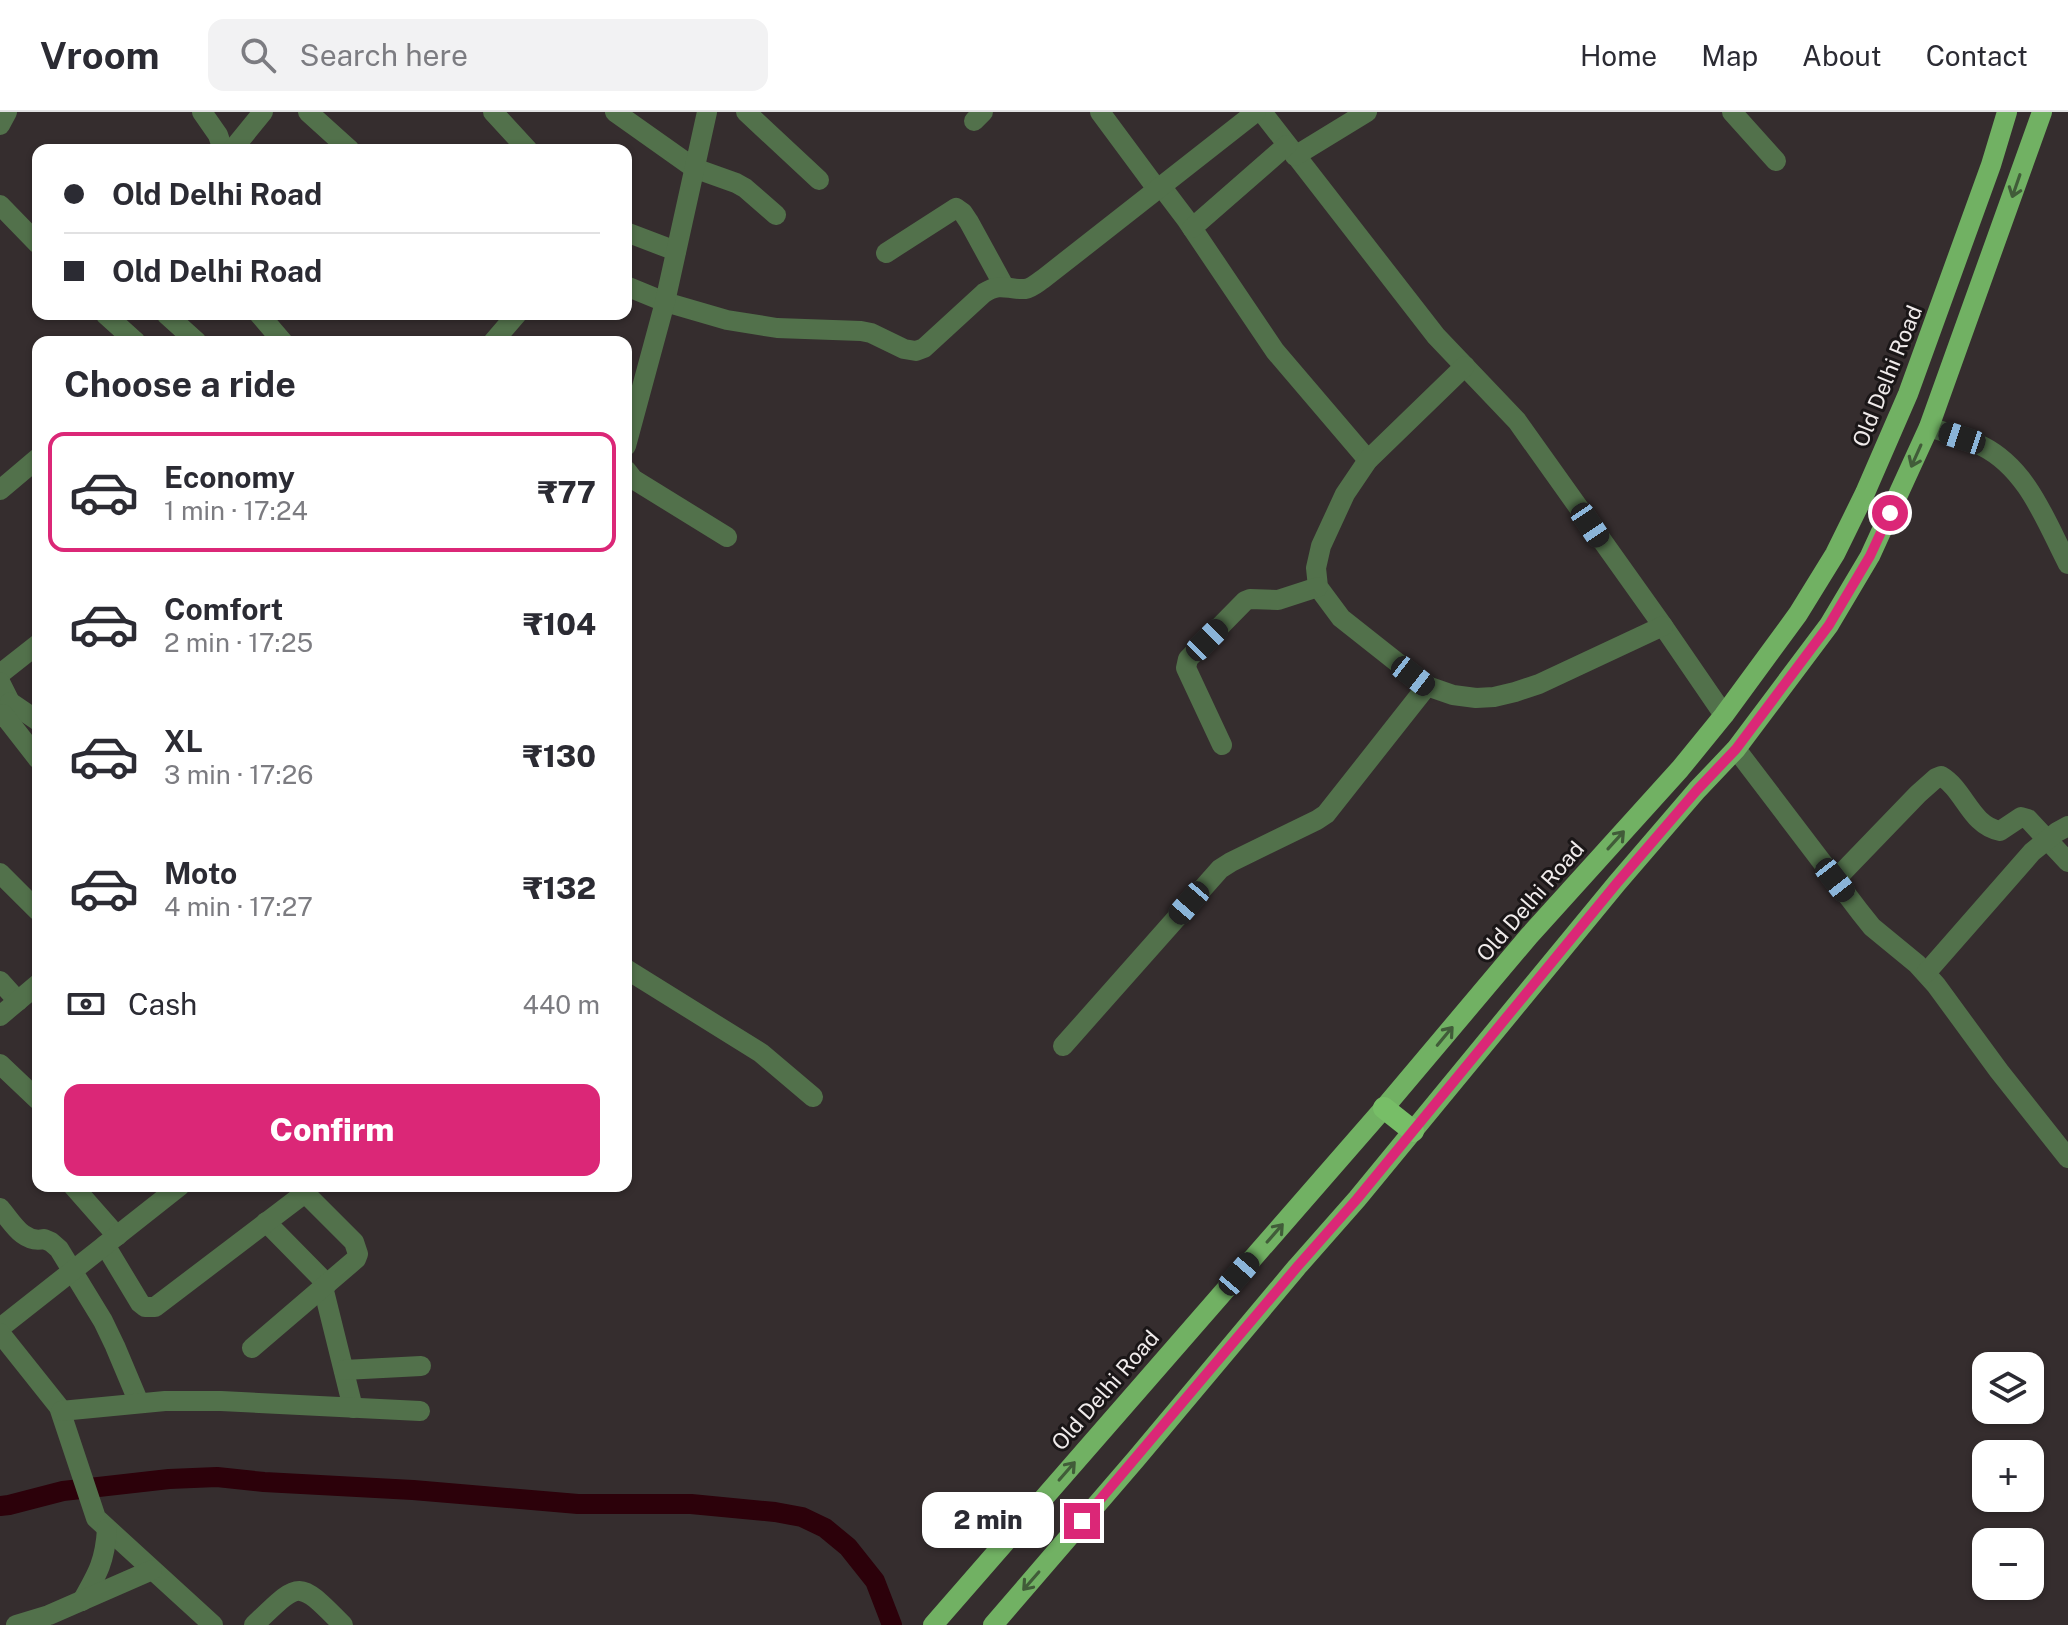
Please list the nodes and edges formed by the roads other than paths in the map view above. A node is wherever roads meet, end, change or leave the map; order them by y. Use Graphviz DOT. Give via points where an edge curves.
graph roads {
  1 [pos="7,112"];
  2 [pos="202,112"];
  3 [pos="263,112"];
  4 [pos="308,112"];
  5 [pos="493,112"];
  6 [pos="615,112"];
  7 [pos="707,112"];
  8 [pos="746,112"];
  9 [pos="1100,112"];
  10 [pos="1256,112"];
  11 [pos="1262,112"];
  12 [pos="1367,112"];
  13 [pos="1732,112"];
  14 [pos="2007,112"];
  15 [pos="2042,112"];
  16 [pos="0,125"];
  17 [pos="221,144"];
  18 [pos="237,144"];
  19 [pos="343,144"];
  20 [pos="522,144"];
  21 [pos="1291,150"];
  22 [pos="1776,161"];
  23 [pos="694,168"];
  24 [pos="819,180"];
  25 [pos="1159,188"];
  26 [pos="0,205"];
  27 [pos="776,215"];
  28 [pos="1192,228"];
  29 [pos="632,234"];
  30 [pos="32,238"];
  31 [pos="676,251"];
  32 [pos="886,253"];
  33 [pos="1004,286"];
  34 [pos="632,288"];
  35 [pos="665,302"];
  36 [pos="112,320"];
  37 [pos="173,320"];
  38 [pos="264,320"];
  39 [pos="510,320"];
  40 [pos="129,336"];
  41 [pos="190,336"];
  42 [pos="278,336"];
  43 [pos="498,336"];
  44 [pos="1465,366"];
  45 [pos="632,424"];
  46 [pos="1929,427"];
  47 [pos="1368,460"];
  48 [pos="32,463"];
  49 [pos="632,478"];
  50 [pos="0,490"];
  51 [pos="727,537"];
  52 [pos="2068,564"];
  53 [pos="1318,587"];
  54 [pos="1663,626"];
  55 [pos="32,649"];
  56 [pos="0,674"];
  57 [pos="0,682"];
  58 [pos="1427,686"];
  59 [pos="4,711"];
  60 [pos="1724,715"];
  61 [pos="32,719"];
  62 [pos="1222,745"];
  63 [pos="1736,749"];
  64 [pos="32,751"];
  65 [pos="2068,826"];
  66 [pos="2047,840"];
  67 [pos="2068,862"];
  68 [pos="0,873"];
  69 [pos="1835,880"];
  70 [pos="32,905"];
  71 [pos="632,973"];
  72 [pos="1926,973"];
  73 [pos="0,981"];
  74 [pos="32,989"];
  75 [pos="18,1001"];
  76 [pos="0,1016"];
  77 [pos="1063,1046"];
  78 [pos="0,1064"];
  79 [pos="32,1094"];
  80 [pos="813,1097"];
  81 [pos="1384,1108"];
  82 [pos="1413,1131"];
  83 [pos="2068,1158"];
  84 [pos="77,1192"];
  85 [pos="172,1192"];
  86 [pos="299,1192"];
  87 [pos="305,1192"];
  88 [pos="0,1208"];
  89 [pos="266,1222"];
  90 [pos="111,1240"];
  91 [pos="72,1271"];
  92 [pos="325,1285"];
  93 [pos="0,1330"];
  94 [pos="252,1348"];
  95 [pos="421,1366"];
  96 [pos="344,1370"];
  97 [pos="139,1403"];
  98 [pos="353,1408"];
  99 [pos="61,1411"];
  100 [pos="420,1411"];
  101 [pos="107,1529"];
  102 [pos="152,1570"];
  103 [pos="82,1601"];
  104 [pos="16,1625"];
  105 [pos="213,1625"];
  106 [pos="254,1625"];
  107 [pos="343,1625"];
  108 [pos="933,1625"];
  109 [pos="993,1625"];
  1 -- 16 [label="street"];
  2 -- 17 [label="street"];
  3 -- 18 [label="street"];
  4 -- 19 [label="street"];
  5 -- 20 [label="street"];
  6 -- 23 [label="street"];
  7 -- 23 [label="street"];
  8 -- 24 [label="street"];
  9 -- 25 [label="street"];
  10 -- 25 [label="street"];
  11 -- 21 [label="street"];
  12 -- 21 [label="street"];
  13 -- 22 [label="street"];
  14 -- 60 [label="main road, Old Delhi Road" via="1908,394 1865,493 1798,614"];
  15 -- 46 [label="main road, one-way"];
  21 -- 28 [label="street"];
  21 -- 44 [label="street"];
  23 -- 27 [label="street" via="736,183"];
  23 -- 31 [label="street"];
  25 -- 28 [label="street"];
  25 -- 33 [label="street" via="1032,286"];
  26 -- 30 [label="street"];
  28 -- 47 [label="street" via="1275,351"];
  29 -- 31 [label="street"];
  31 -- 35 [label="street"];
  32 -- 33 [label="street" via="956,208"];
  33 -- 35 [label="street" via="984,293 916,351 871,333 766,326"];
  34 -- 35 [label="street"];
  35 -- 45 [label="street"];
  36 -- 40 [label="street"];
  37 -- 41 [label="street"];
  38 -- 42 [label="street"];
  39 -- 43 [label="street"];
  44 -- 47 [label="street"];
  44 -- 54 [label="street" via="1517,421"];
  46 -- 52 [label="street" via="1982,446 2011,468 2033,496"];
  46 -- 63 [label="main road, one-way" via="1857,579"];
  47 -- 53 [label="street" via="1321,546"];
  48 -- 50 [label="street"];
  49 -- 51 [label="street"];
  53 -- 58 [label="street" via="1341,618"];
  53 -- 62 [label="street" via="1278,600 1245,601 1188,659 1186,668"];
  54 -- 58 [label="street" via="1505,695 1476,698"];
  54 -- 60 [label="street"];
  55 -- 56 [label="street"];
  57 -- 59 [label="street" via="5,688"];
  58 -- 77 [label="street" via="1326,814 1220,869"];
  59 -- 61 [label="street"];
  59 -- 64 [label="street"];
  81 -- 60 [label="main road, Old Delhi Road, one-way"];
  63 -- 69 [label="street"];
  63 -- 82 [label="main road" via="1617,883"];
  65 -- 66 [label="street"];
  66 -- 67 [label="street"];
  66 -- 69 [label="street" via="2021,817 2000,831 1984,825 1941,776"];
  66 -- 72 [label="street"];
  68 -- 70 [label="street"];
  69 -- 72 [label="street" via="1872,927"];
  71 -- 80 [label="street" via="761,1053"];
  72 -- 83 [label="street"];
  73 -- 75 [label="street"];
  74 -- 75 [label="street"];
  75 -- 76 [label="street"];
  78 -- 79 [label="street"];
  81 -- 82 [label="highway"];
  108 -- 81 [label="main road, Old Delhi Road, one-way"];
  82 -- 109 [label="main road, one-way"];
  84 -- 90 [label="street"];
  85 -- 90 [label="street"];
  86 -- 89 [label="street"];
  87 -- 92 [label="street" via="357,1248 356,1259"];
  88 -- 91 [label="street" via="27,1238 44,1239 59,1249"];
  89 -- 90 [label="street" via="150,1308 140,1303"];
  89 -- 92 [label="street"];
  90 -- 91 [label="street"];
  91 -- 93 [label="street"];
  91 -- 97 [label="street" via="103,1321"];
  92 -- 94 [label="street"];
  92 -- 96 [label="street"];
  93 -- 99 [label="street"];
  95 -- 96 [label="street"];
  96 -- 98 [label="street"];
  97 -- 98 [label="street"];
  97 -- 99 [label="street"];
  98 -- 100 [label="street"];
  99 -- 101 [label="street" via="93,1512"];
  101 -- 102 [label="street"];
  101 -- 103 [label="street" via="102,1563"];
  102 -- 103 [label="street"];
  102 -- 105 [label="street"];
  103 -- 104 [label="street"];
  106 -- 107 [label="street" via="287,1594 303,1590"];
}
